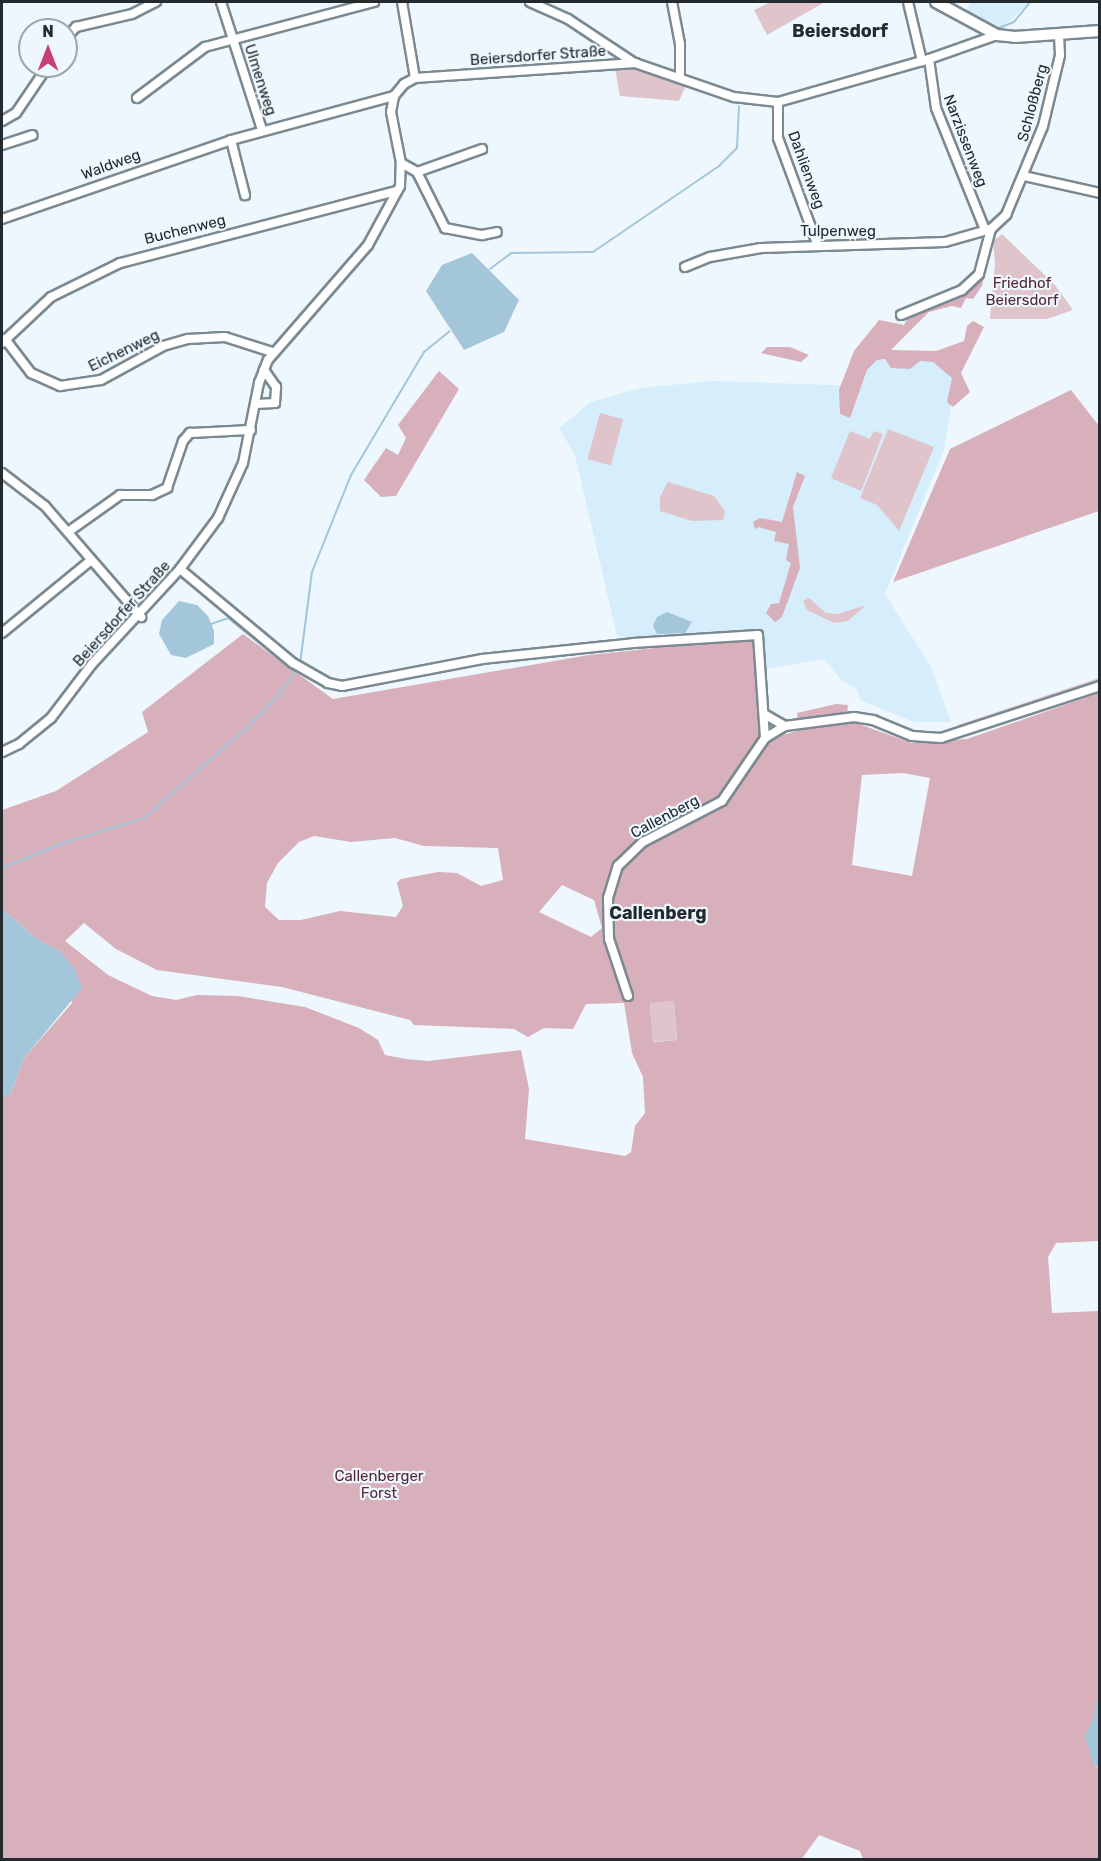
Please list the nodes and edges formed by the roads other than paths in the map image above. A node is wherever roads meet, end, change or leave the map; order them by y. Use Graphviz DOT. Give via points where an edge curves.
graph roads {
  1 [pos="156,2"];
  2 [pos="221,2"];
  3 [pos="374,2"];
  4 [pos="402,2"];
  5 [pos="530,2"];
  6 [pos="672,2"];
  7 [pos="908,2"];
  8 [pos="936,2"];
  9 [pos="78,27"];
  10 [pos="1100,31"];
  11 [pos="997,34"];
  12 [pos="1059,35"];
  13 [pos="232,37"];
  14 [pos="925,60"];
  15 [pos="635,63"];
  16 [pos="680,77"];
  17 [pos="40,78"];
  18 [pos="415,78"];
  19 [pos="394,96"];
  20 [pos="137,98"];
  21 [pos="778,102"];
  22 [pos="2,121"];
  23 [pos="262,130"];
  24 [pos="32,135"];
  25 [pos="231,140"];
  26 [pos="2,145"];
  27 [pos="482,149"];
  28 [pos="401,163"];
  29 [pos="417,172"];
  30 [pos="1024,177"];
  31 [pos="397,191"];
  32 [pos="1100,193"];
  33 [pos="246,195"];
  34 [pos="2,219"];
  35 [pos="988,229"];
  36 [pos="497,232"];
  37 [pos="819,246"];
  38 [pos="685,267"];
  39 [pos="901,315"];
  40 [pos="3,341"];
  41 [pos="272,352"];
  42 [pos="264,370"];
  43 [pos="256,404"];
  44 [pos="251,430"];
  45 [pos="2,473"];
  46 [pos="69,532"];
  47 [pos="90,561"];
  48 [pos="180,569"];
  49 [pos="141,616"];
  50 [pos="2,633"];
  51 [pos="1100,686"];
  52 [pos="764,714"];
  53 [pos="785,726"];
  54 [pos="765,738"];
  55 [pos="2,752"];
  56 [pos="628,996"];
  1 -- 9 [label="street" via="132,14"];
  2 -- 13 [label="street, Ulmenweg"];
  3 -- 13 [label="street, Ulmenweg"];
  4 -- 18 [label="street"];
  5 -- 15 [label="street" via="568,20"];
  6 -- 16 [label="street" via="680,44"];
  7 -- 14 [label="street, Narzissenweg"];
  8 -- 11 [label="street"];
  10 -- 12 [label="street"];
  11 -- 12 [label="street"];
  11 -- 14 [label="street, Beiersdorfer Straße"];
  12 -- 30 [label="street, Schloßberg" via="1060,55 1045,116"];
  13 -- 20 [label="street, Ulmenweg" via="196,51"];
  13 -- 23 [label="street, Ulmenweg"];
  14 -- 21 [label="street, Beiersdorfer Straße"];
  14 -- 35 [label="street, Narzissenweg" via="936,108"];
  15 -- 16 [label="street, Beiersdorfer Straße"];
  15 -- 18 [label="street, Beiersdorfer Straße"];
  16 -- 21 [label="street, Beiersdorfer Straße" via="735,97"];
  17 -- 22 [label="street" via="16,112"];
  18 -- 19 [label="street"];
  19 -- 23 [label="street, Waldweg"];
  19 -- 28 [label="street, Beiersdorfer Straße" via="391,120"];
  21 -- 37 [label="street, Dahlienweg" via="778,138"];
  23 -- 25 [label="street, Waldweg"];
  24 -- 26 [label="street"];
  25 -- 33 [label="street"];
  25 -- 34 [label="street, Waldweg"];
  27 -- 29 [label="street"];
  28 -- 29 [label="street"];
  28 -- 31 [label="street, Beiersdorfer Straße"];
  29 -- 36 [label="street" via="445,228 482,235"];
  30 -- 32 [label="street"];
  30 -- 35 [label="street, Schloßberg" via="1006,215"];
  31 -- 40 [label="street, Buchenweg" via="120,263 51,297"];
  31 -- 41 [label="street, Beiersdorfer Straße" via="368,245"];
  35 -- 37 [label="street, Tulpenweg" via="945,242"];
  35 -- 39 [label="street, Schloßberg" via="980,274 962,290"];
  37 -- 38 [label="street, Tulpenweg" via="761,248 710,257"];
  40 -- 41 [label="street, Eichenweg" via="31,373 60,386 101,380 163,346 188,339 225,337"];
  41 -- 42 [label="street, Beiersdorfer Straße"];
  42 -- 43 [label="street, Beiersdorfer Straße"];
  42 -- 43 [label="street" via="276,387 275,404"];
  43 -- 44 [label="street, Beiersdorfer Straße"];
  44 -- 46 [label="street" via="190,433 183,441 167,488 152,495 120,495"];
  44 -- 48 [label="street, Beiersdorfer Straße" via="241,470 223,508"];
  45 -- 46 [label="street" via="45,506"];
  46 -- 47 [label="street"];
  47 -- 49 [label="street"];
  47 -- 50 [label="street"];
  48 -- 49 [label="street, Beiersdorfer Straße"];
  48 -- 52 [label="street" via="235,619 293,663 342,686 482,660 758,635"];
  49 -- 55 [label="street, Beiersdorfer Straße" via="92,664 51,718 19,744"];
  51 -- 53 [label="street" via="941,738 912,736 873,720 854,717"];
  52 -- 53 [label="street"];
  52 -- 54 [label="street"];
  53 -- 54 [label="street"];
  54 -- 56 [label="street, Callenberg" via="722,801 643,843 628,853 614,873 608,898 609,939"];
}
